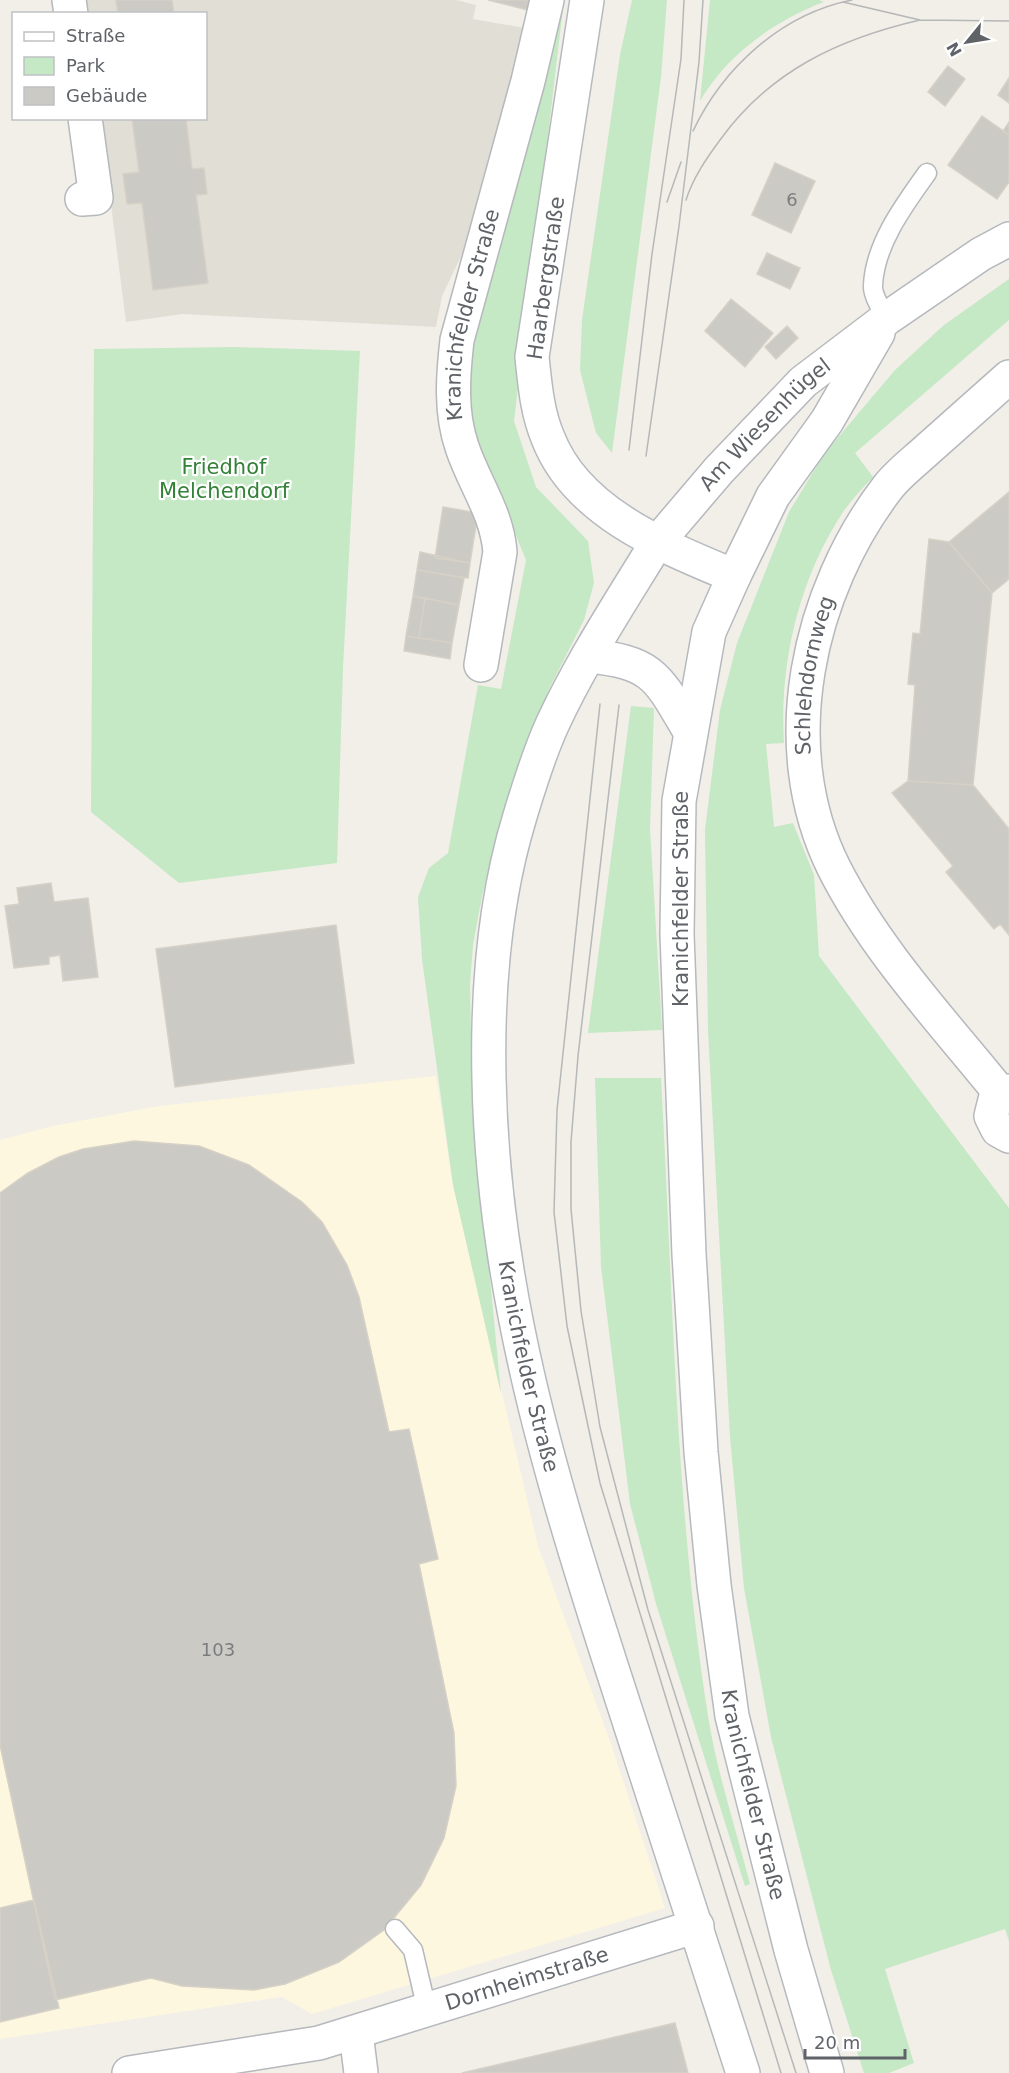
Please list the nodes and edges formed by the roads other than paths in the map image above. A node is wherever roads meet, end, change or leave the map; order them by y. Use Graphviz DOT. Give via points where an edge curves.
graph roads {
  1 [pos="547,0"];
  2 [pos="587,0"];
  3 [pos="85,120"];
  4 [pos="927,173"];
  5 [pos="82,199"];
  6 [pos="1009,239"];
  7 [pos="886,319"];
  8 [pos="1009,377"];
  9 [pos="656,544"];
  10 [pos="734,576"];
  11 [pos="588,656"];
  12 [pos="481,665"];
  13 [pos="689,730"];
  14 [pos="1005,1093"];
  15 [pos="1009,1136"];
  16 [pos="697,1926"];
  17 [pos="395,1929"];
  18 [pos="427,2010"];
  19 [pos="356,2033"];
  20 [pos="129,2073"];
  21 [pos="361,2073"];
  22 [pos="743,2073"];
  23 [pos="827,2073"];
  1 -- 12 [label="main road, Kranichfelder Straße" via="457,340 454,366 456,424 498,535 500,552"];
  2 -- 9 [label="main road, Haarbergstraße" via="532,357 538,406 548,439 580,486 602,507"];
  3 -- 5 [label="main road" via="96,198"];
  4 -- 7 [label="lane" via="898,215 879,256 873,287"];
  6 -- 7 [label="main road, Am Wiesenhügel"];
  7 -- 9 [label="main road, Am Wiesenhügel" via="802,382"];
  7 -- 10 [label="main road, Am Wiesenhügel" via="827,422 772,496"];
  8 -- 14 [label="main road, Schlehdornweg" via="890,484 862,524 838,569 815,629 804,726 814,817 838,874 877,938"];
  9 -- 10 [label="main road"];
  9 -- 11 [label="main road, Kranichfelder Straße"];
  10 -- 13 [label="main road, Kranichfelder Straße" via="709,632"];
  11 -- 13 [label="main road" via="620,660 646,670 658,680"];
  11 -- 16 [label="main road, Kranichfelder Straße" via="551,728 519,819 503,885 489,1000 490,1136 514,1320 551,1473"];
  13 -- 23 [label="main road, Kranichfelder Straße" via="679,801 677,934 689,1254 714,1585 732,1716 791,1950"];
  14 -- 15 [label="main road, Schlehdornweg" via="992,1108 991,1116 998,1130"];
  16 -- 18 [label="main road, Dornheimstraße"];
  16 -- 22 [label="main road, Kranichfelder Straße"];
  17 -- 18 [label="lane" via="413,1950"];
  18 -- 19 [label="main road, Dornheimstraße"];
  19 -- 20 [label="main road, Dornheimstraße" via="319,2043"];
  19 -- 21 [label="main road"];
}
